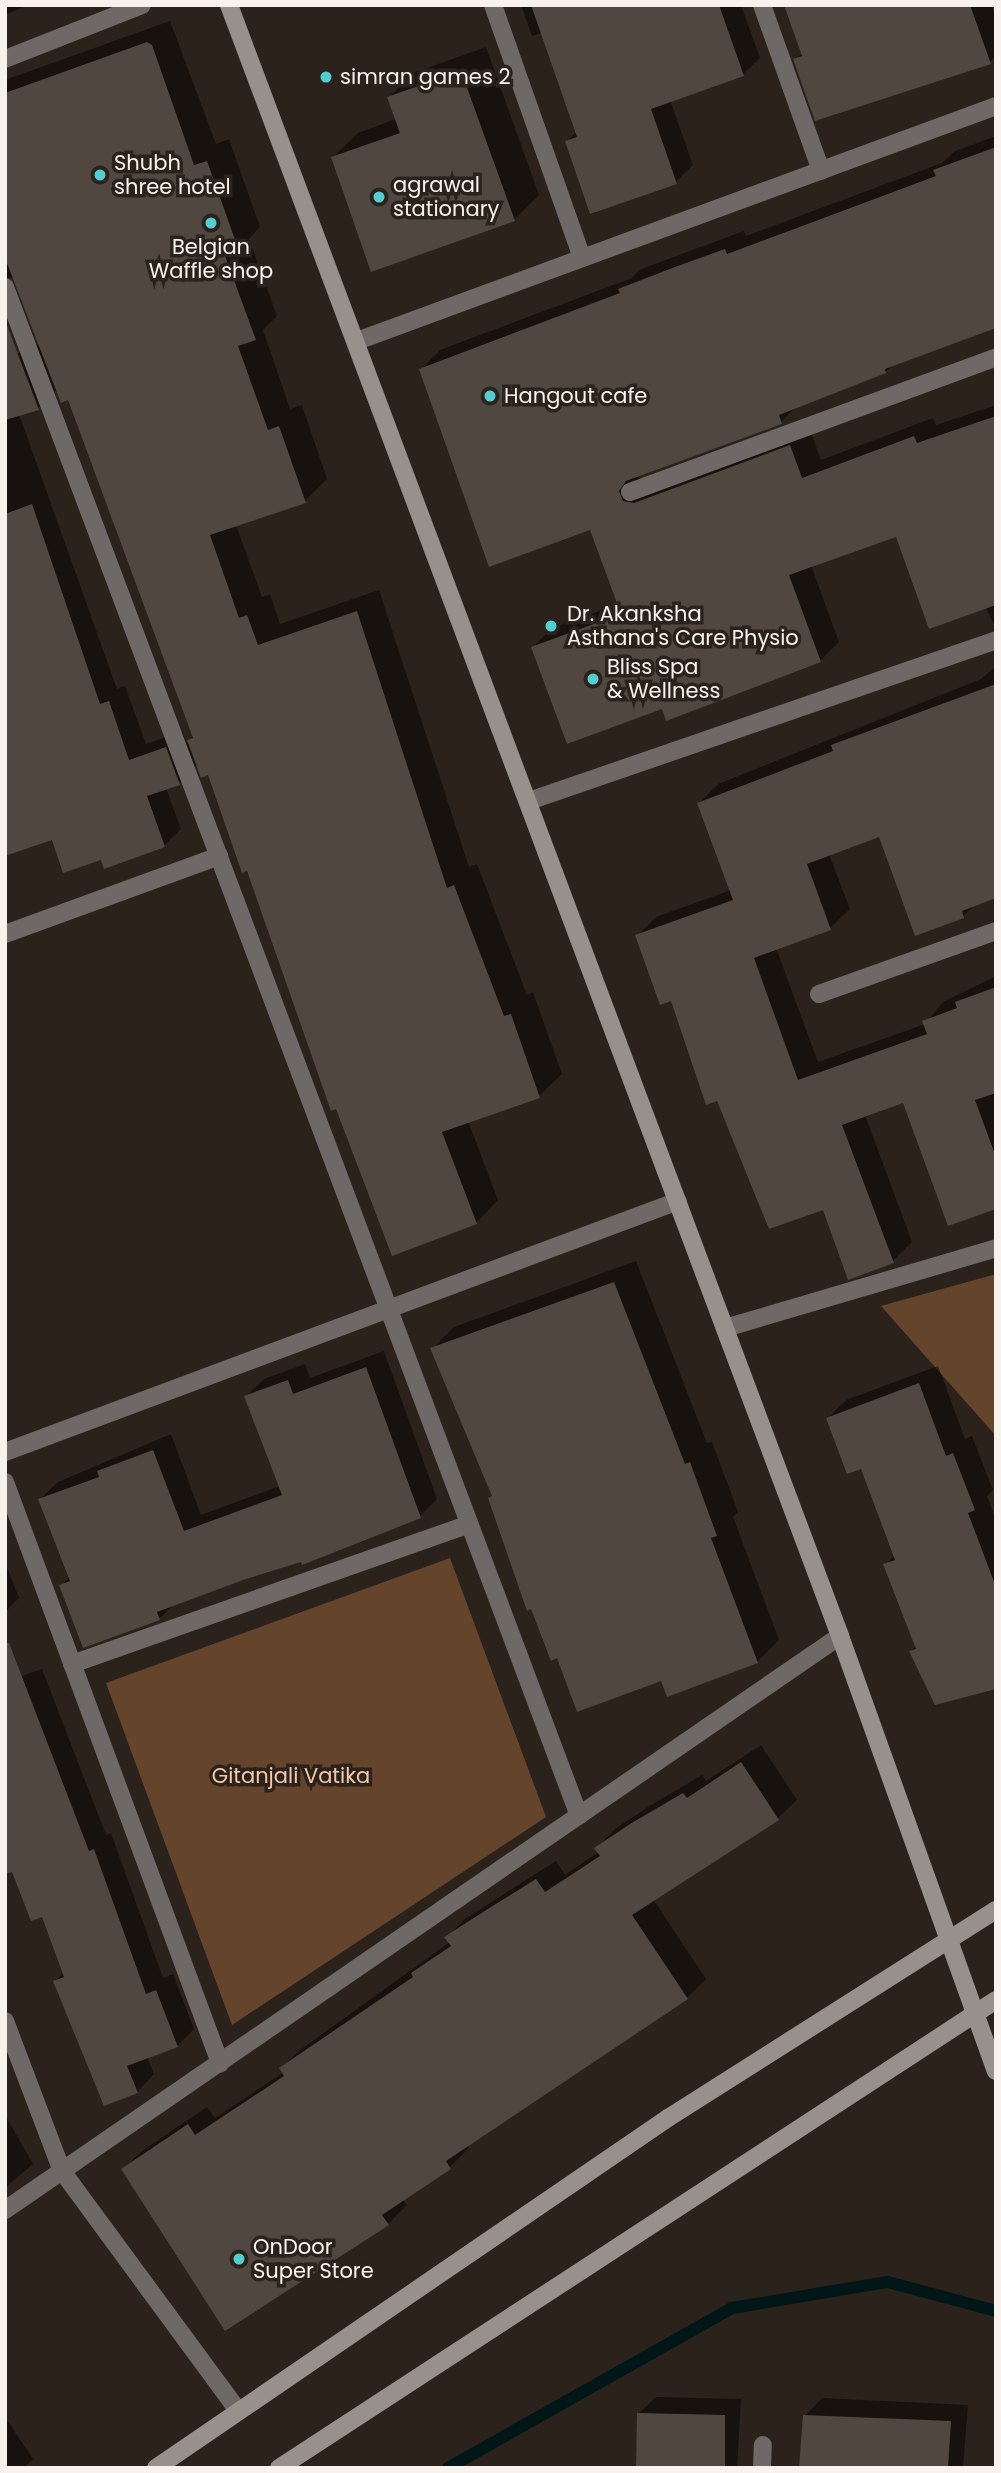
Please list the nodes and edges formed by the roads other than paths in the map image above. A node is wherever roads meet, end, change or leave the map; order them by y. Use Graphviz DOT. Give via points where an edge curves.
graph roads {
  1 [pos="142,5"];
  2 [pos="229,5"];
  3 [pos="493,5"];
  4 [pos="762,5"];
  5 [pos="5,59"];
  6 [pos="996,106"];
  7 [pos="821,171"];
  8 [pos="582,258"];
  9 [pos="5,287"];
  10 [pos="10,315"];
  11 [pos="356,341"];
  12 [pos="996,357"];
  13 [pos="630,492"];
  14 [pos="996,640"];
  15 [pos="529,801"];
  16 [pos="219,856"];
  17 [pos="996,931"];
  18 [pos="5,934"];
  19 [pos="819,994"];
  20 [pos="678,1201"];
  21 [pos="996,1248"];
  22 [pos="388,1309"];
  23 [pos="725,1328"];
  24 [pos="5,1452"];
  25 [pos="5,1482"];
  26 [pos="469,1524"];
  27 [pos="840,1636"];
  28 [pos="72,1664"];
  29 [pos="579,1816"];
  30 [pos="996,1910"];
  31 [pos="950,1940"];
  32 [pos="996,2000"];
  33 [pos="976,2012"];
  34 [pos="5,2021"];
  35 [pos="220,2063"];
  36 [pos="996,2071"];
  37 [pos="62,2171"];
  38 [pos="5,2210"];
  39 [pos="239,2411"];
  40 [pos="763,2445"];
  41 [pos="156,2468"];
  42 [pos="279,2468"];
  43 [pos="762,2468"];
  1 -- 5 [label="street"];
  2 -- 11 [label="street"];
  3 -- 8 [label="street"];
  4 -- 7 [label="street"];
  6 -- 7 [label="street"];
  7 -- 8 [label="street"];
  8 -- 11 [label="street"];
  9 -- 10 [label="street"];
  10 -- 16 [label="street"];
  11 -- 15 [label="street"];
  12 -- 13 [label="street"];
  14 -- 15 [label="street"];
  15 -- 20 [label="street"];
  16 -- 18 [label="street"];
  16 -- 22 [label="street"];
  17 -- 19 [label="street"];
  20 -- 22 [label="street"];
  20 -- 23 [label="street"];
  21 -- 23 [label="street"];
  22 -- 24 [label="street"];
  22 -- 26 [label="street"];
  23 -- 27 [label="street"];
  25 -- 28 [label="street"];
  26 -- 28 [label="street"];
  26 -- 29 [label="street"];
  27 -- 29 [label="street"];
  27 -- 31 [label="street"];
  28 -- 35 [label="street"];
  29 -- 35 [label="street"];
  30 -- 31 [label="street"];
  31 -- 33 [label="street"];
  31 -- 39 [label="street" via="668,2118"];
  32 -- 33 [label="street"];
  33 -- 36 [label="street"];
  33 -- 42 [label="street"];
  34 -- 37 [label="street"];
  35 -- 37 [label="street"];
  37 -- 38 [label="street"];
  37 -- 39 [label="street"];
  39 -- 41 [label="street"];
  40 -- 43 [label="street"];
}
